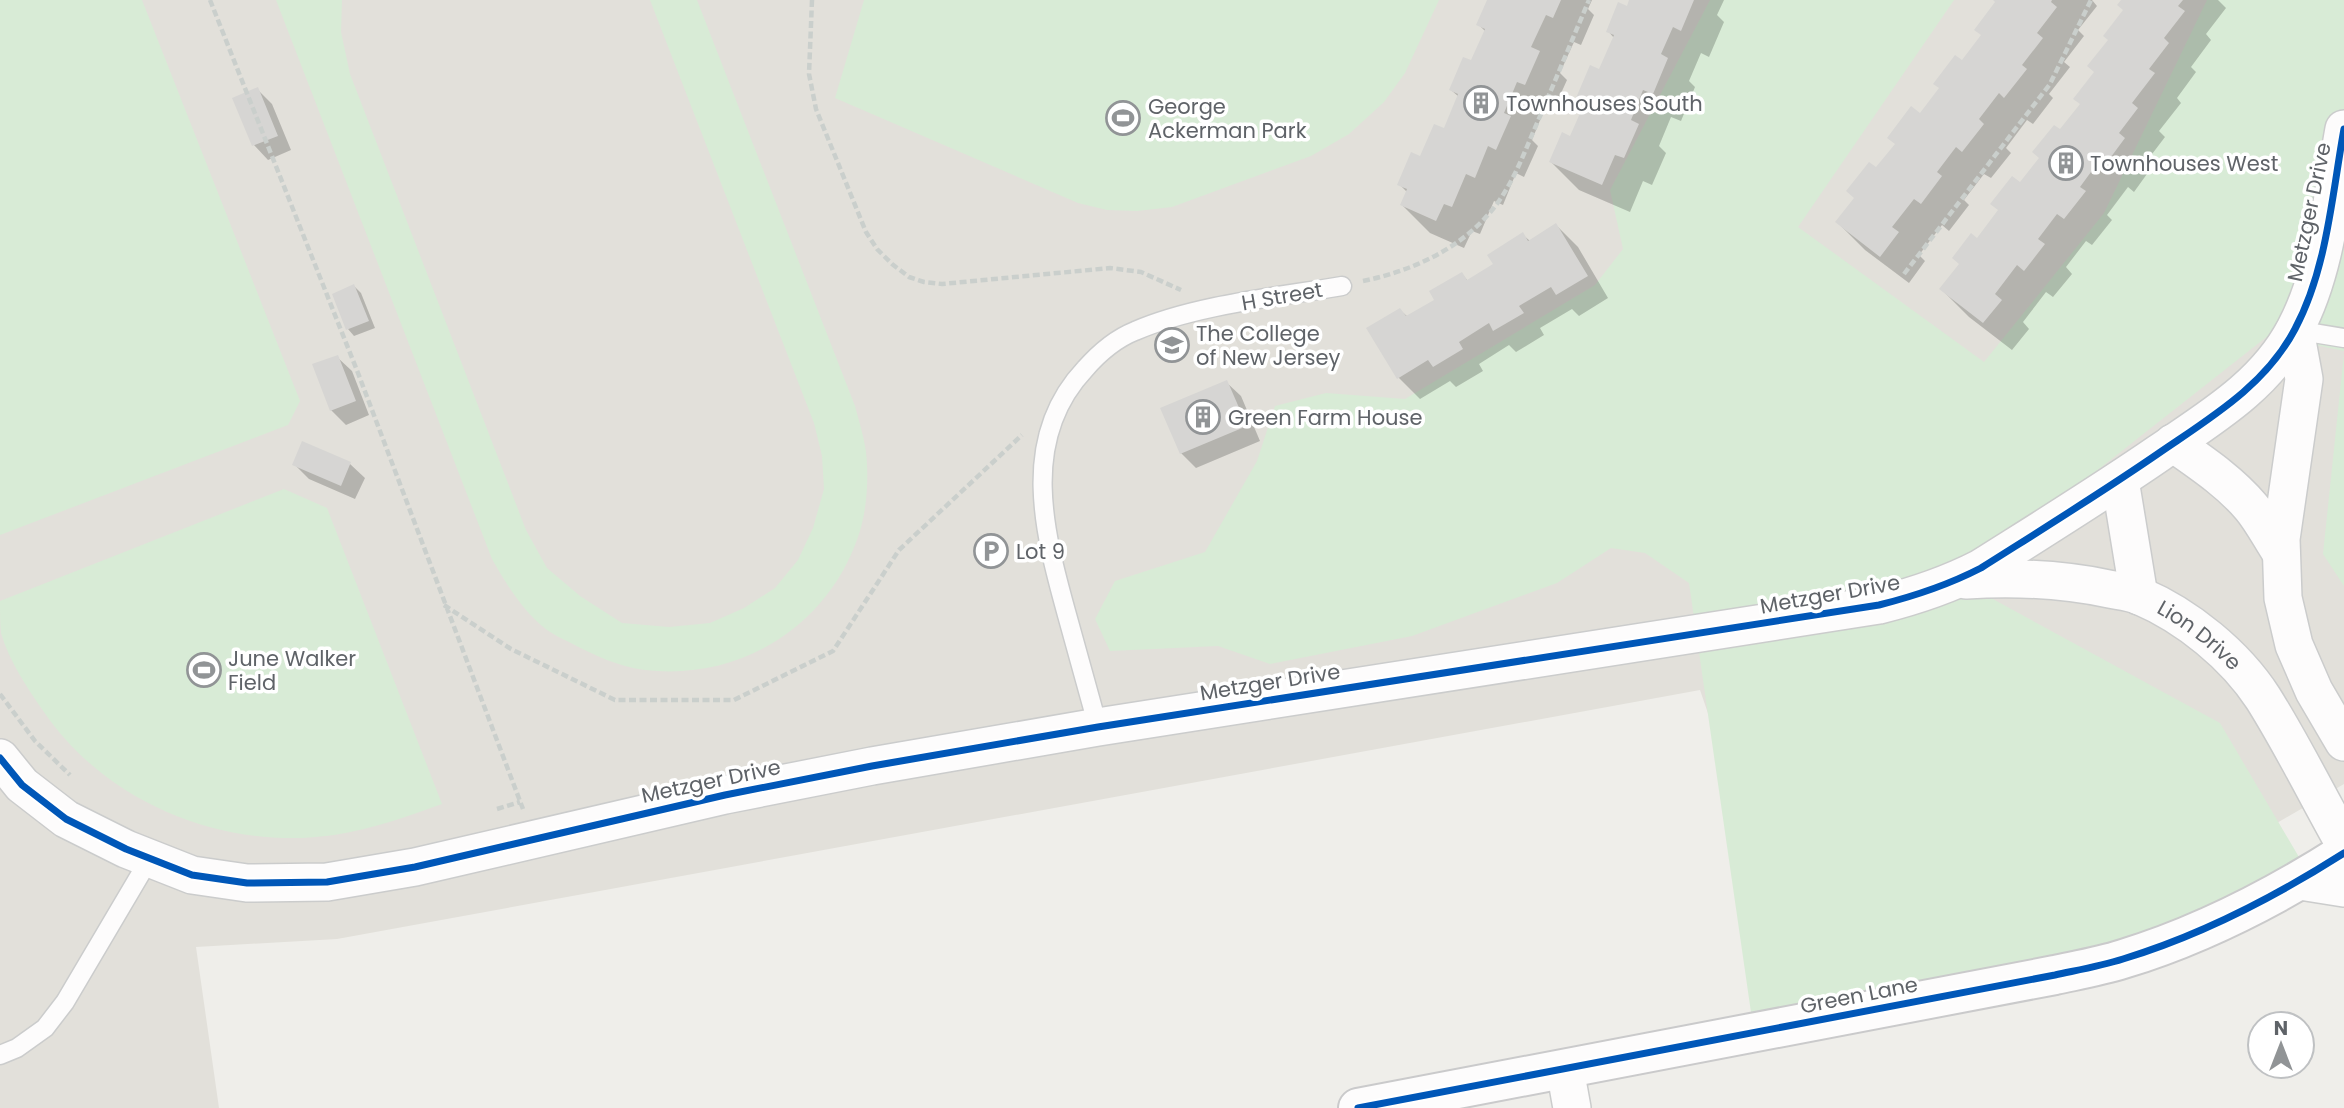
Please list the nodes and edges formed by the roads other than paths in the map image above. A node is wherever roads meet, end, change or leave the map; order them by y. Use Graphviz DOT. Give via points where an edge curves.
graph roads {
  1 [pos="2344,129"];
  2 [pos="1342,285"];
  3 [pos="2295,330"];
  4 [pos="2344,338"];
  5 [pos="2174,443"];
  6 [pos="2120,480"];
  7 [pos="2281,553"];
  8 [pos="1958,580"];
  9 [pos="2139,596"];
  10 [pos="1098,727"];
  11 [pos="2344,743"];
  12 [pos="0,758"];
  13 [pos="2344,843"];
  14 [pos="2344,853"];
  15 [pos="150,858"];
  16 [pos="2300,881"];
  17 [pos="2344,888"];
  18 [pos="0,1055"];
  19 [pos="1565,1069"];
  20 [pos="1358,1108"];
  21 [pos="1572,1108"];
  1 -- 3 [label="street, Metzger Drive" via="2326,235 2311,294"];
  2 -- 10 [label="lane, H Street" via="1208,309 1134,331 1102,350 1056,409 1042,474 1046,537"];
  3 -- 4 [label="lane"];
  3 -- 5 [label="street, Metzger Drive" via="2253,385"];
  3 -- 7 [label="street" via="2304,379"];
  5 -- 6 [label="street, Metzger Drive"];
  5 -- 7 [label="street" via="2252,508"];
  6 -- 8 [label="street, Metzger Drive"];
  6 -- 9 [label="street"];
  7 -- 11 [label="street" via="2283,598 2294,645"];
  8 -- 9 [label="street, Lion Drive" via="2082,583"];
  8 -- 10 [label="street, Metzger Drive" via="1879,605"];
  9 -- 13 [label="street, Lion Drive" via="2174,614 2236,664 2262,696"];
  10 -- 15 [label="street, Metzger Drive" via="724,795 415,867 327,882 247,883 191,875"];
  12 -- 15 [label="street, Metzger Drive" via="22,785 65,820"];
  14 -- 16 [label="street, Green Lane"];
  15 -- 18 [label="lane" via="65,1002 45,1028"];
  16 -- 17 [label="street"];
  16 -- 19 [label="street, Green Lane" via="2212,926 2120,960"];
  19 -- 20 [label="street, Green Lane"];
  19 -- 21 [label="street"];
}
